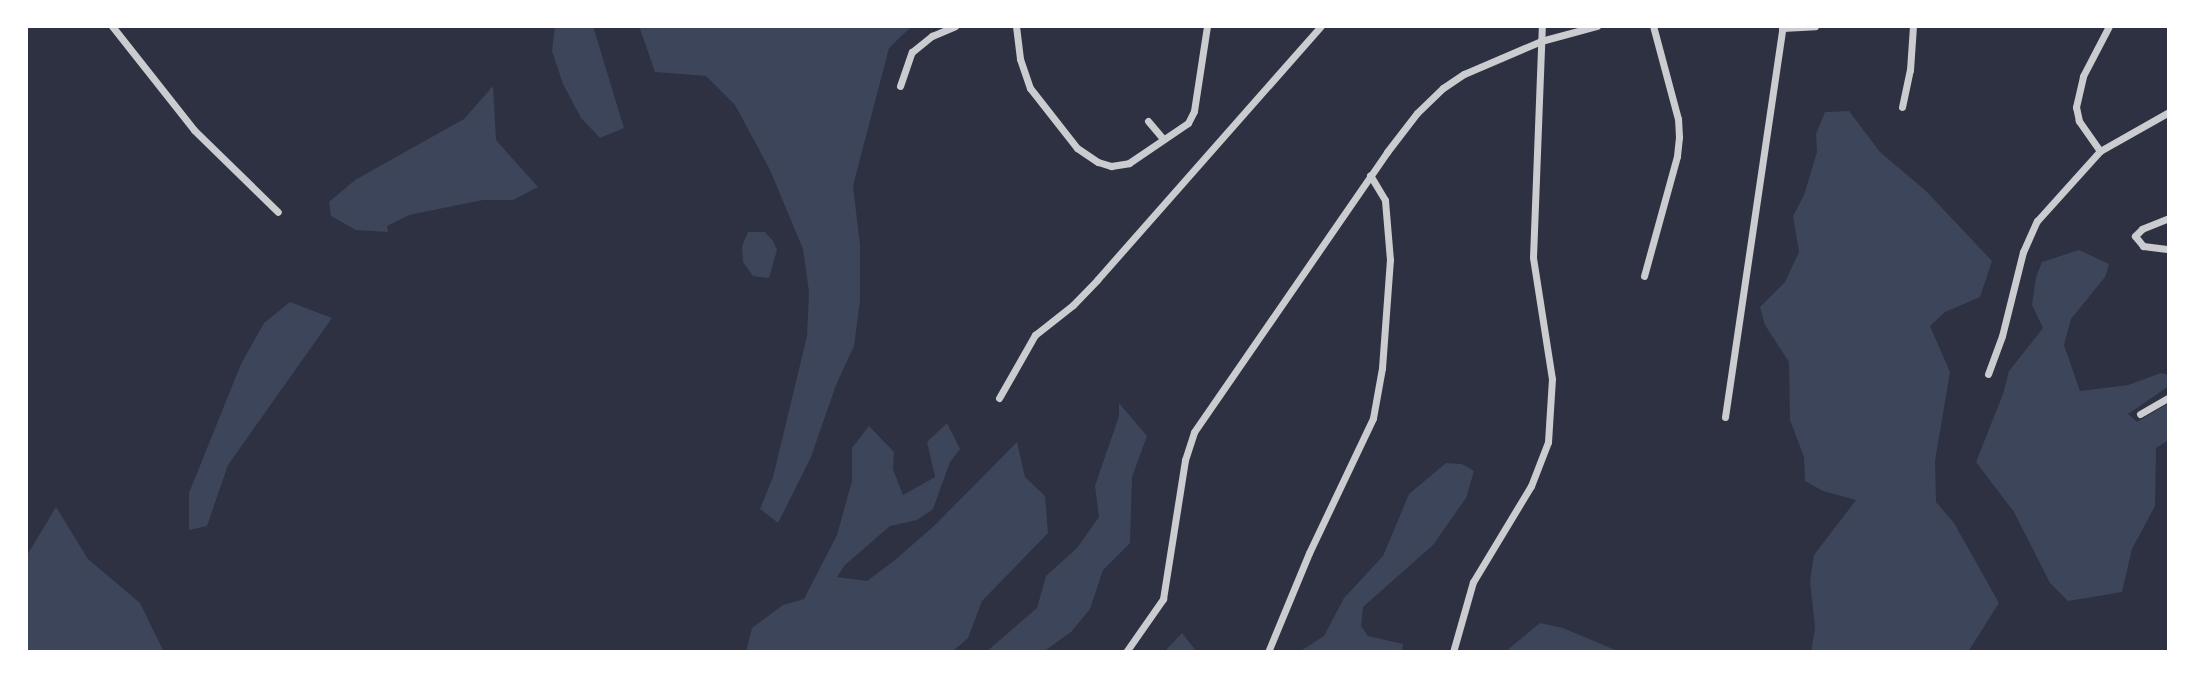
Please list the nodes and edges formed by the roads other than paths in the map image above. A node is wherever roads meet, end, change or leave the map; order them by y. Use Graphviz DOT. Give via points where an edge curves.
graph roads {
  1 [pos="112,26"];
  2 [pos="955,26"];
  3 [pos="1016,26"];
  4 [pos="1207,26"];
  5 [pos="1321,26"];
  6 [pos="1542,26"];
  7 [pos="1597,26"];
  8 [pos="1653,26"];
  9 [pos="1815,26"];
  10 [pos="1913,26"];
  11 [pos="2109,26"];
  12 [pos="1783,27"];
  13 [pos="1541,41"];
  14 [pos="900,86"];
  15 [pos="1902,107"];
  16 [pos="2169,112"];
  17 [pos="1148,121"];
  18 [pos="1163,139"];
  19 [pos="2100,151"];
  20 [pos="1370,175"];
  21 [pos="278,212"];
  22 [pos="2169,218"];
  23 [pos="2169,249"];
  24 [pos="1644,276"];
  25 [pos="1988,374"];
  26 [pos="2169,397"];
  27 [pos="999,398"];
  28 [pos="2140,414"];
  29 [pos="1725,417"];
  30 [pos="1126,652"];
  31 [pos="1268,652"];
  32 [pos="1453,652"];
  1 -- 21 [label="street" via="194,130"];
  2 -- 14 [label="street" via="912,52"];
  3 -- 18 [label="street" via="1030,88 1077,148 1111,166 1129,163"];
  4 -- 18 [label="street" via="1194,111 1188,123"];
  5 -- 27 [label="street" via="1097,280 1035,335"];
  6 -- 13 [label="street"];
  7 -- 13 [label="street"];
  8 -- 24 [label="street" via="1679,137"];
  9 -- 12 [label="street"];
  10 -- 15 [label="street"];
  11 -- 19 [label="street" via="2083,76 2076,107 2079,121"];
  12 -- 29 [label="street"];
  13 -- 20 [label="street" via="1481,65 1443,88"];
  13 -- 32 [label="street" via="1533,257 1551,366 1548,442 1531,486 1473,582"];
  16 -- 19 [label="street"];
  17 -- 18 [label="street"];
  19 -- 25 [label="street" via="2057,196 2029,236"];
  20 -- 30 [label="street" via="1194,432 1163,599"];
  20 -- 31 [label="street" via="1385,200 1390,260 1373,418"];
  22 -- 23 [label="street" via="2135,236 2143,246"];
  26 -- 28 [label="street"];
}
